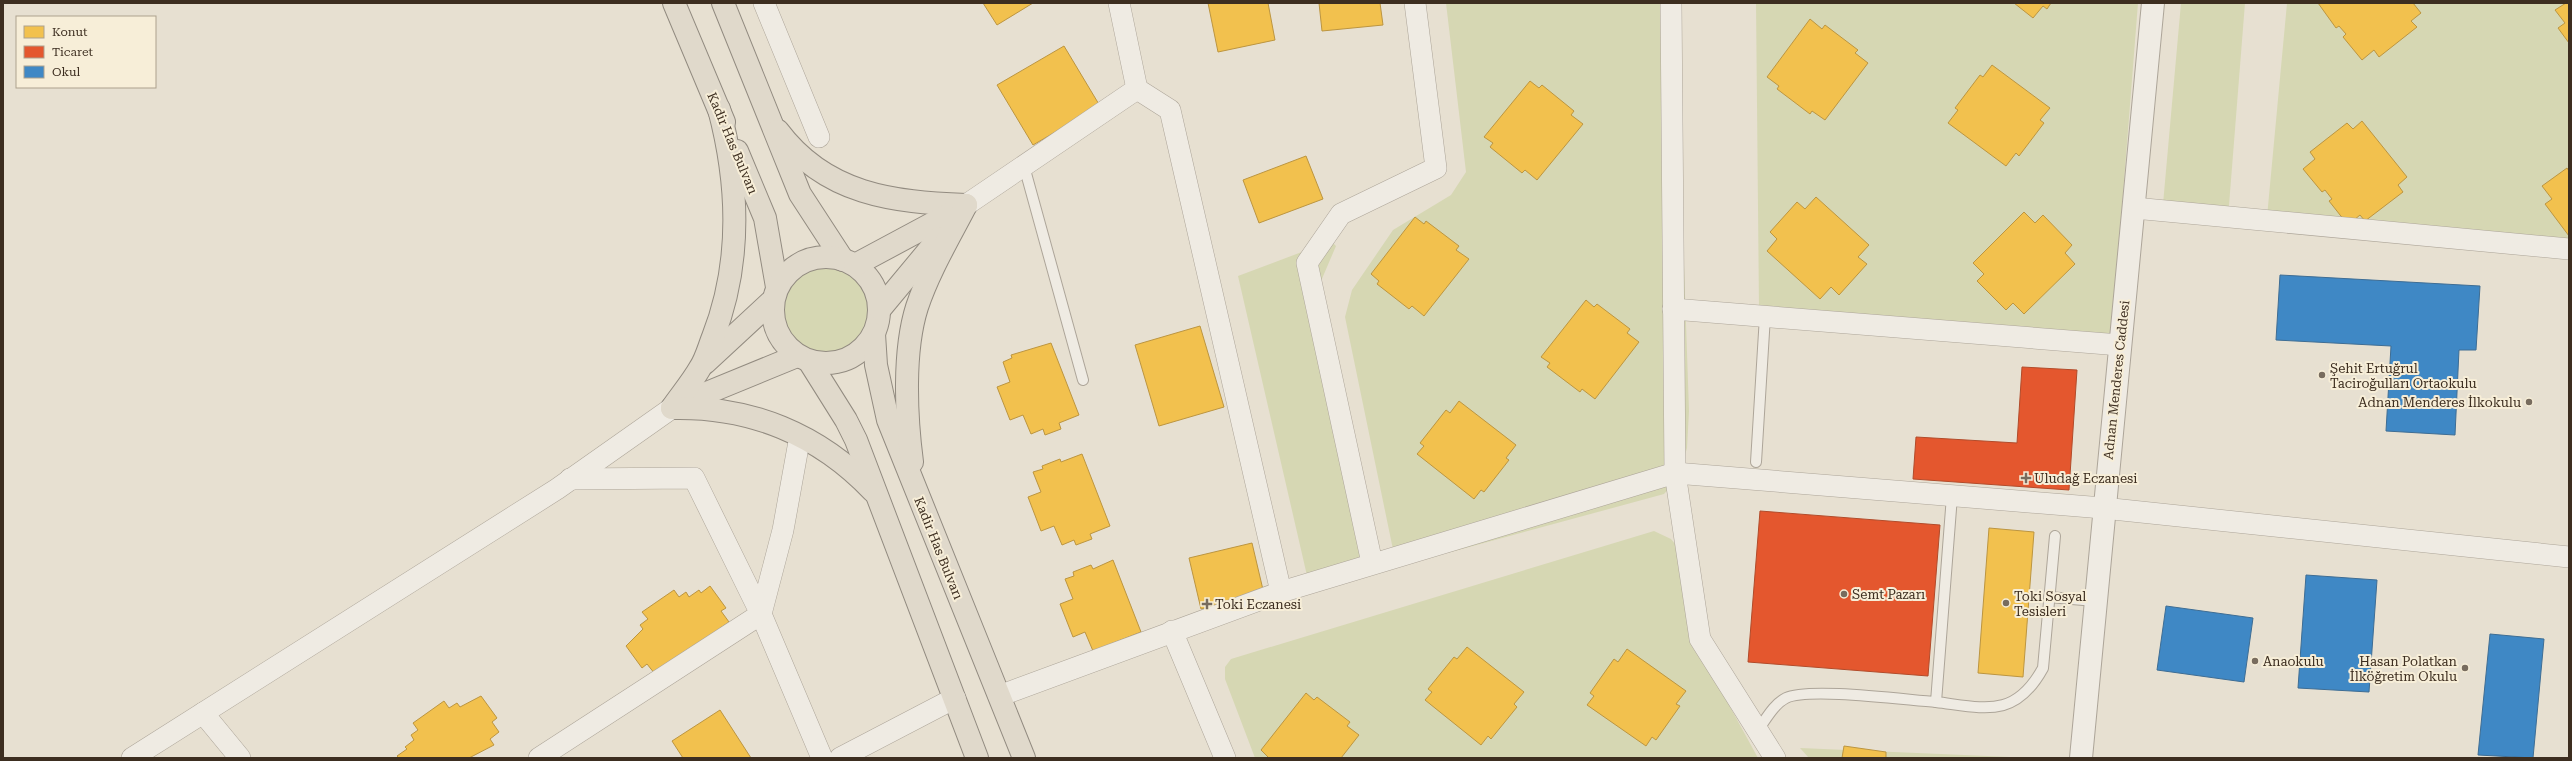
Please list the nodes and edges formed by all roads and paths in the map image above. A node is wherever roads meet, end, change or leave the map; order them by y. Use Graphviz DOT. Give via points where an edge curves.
graph roads {
  1 [pos="674,3"];
  2 [pos="723,3"];
  3 [pos="764,3"];
  4 [pos="1119,3"];
  5 [pos="1415,3"];
  6 [pos="1671,3"];
  7 [pos="2153,3"];
  8 [pos="1137,89"];
  9 [pos="719,109"];
  10 [pos="768,116"];
  11 [pos="819,136"];
  12 [pos="1024,166"];
  13 [pos="966,205"];
  14 [pos="2134,208"];
  15 [pos="2569,249"];
  16 [pos="849,263"];
  17 [pos="775,293"];
  18 [pos="880,309"];
  19 [pos="1673,309"];
  20 [pos="1765,316"];
  21 [pos="874,334"];
  22 [pos="2120,345"];
  23 [pos="803,358"];
  24 [pos="701,367"];
  25 [pos="1083,380"];
  26 [pos="672,408"];
  27 [pos="800,436"];
  28 [pos="1756,462"];
  29 [pos="1675,473"];
  30 [pos="570,479"];
  31 [pos="915,488"];
  32 [pos="878,496"];
  33 [pos="1952,496"];
  34 [pos="2103,508"];
  35 [pos="2055,536"];
  36 [pos="2569,557"];
  37 [pos="1372,563"];
  38 [pos="1281,592"];
  39 [pos="2049,597"];
  40 [pos="2095,601"];
  41 [pos="761,614"];
  42 [pos="1172,631"];
  43 [pos="999,696"];
  44 [pos="955,698"];
  45 [pos="1936,702"];
  46 [pos="203,713"];
  47 [pos="1758,730"];
  48 [pos="132,758"];
  49 [pos="240,758"];
  50 [pos="539,758"];
  51 [pos="822,758"];
  52 [pos="840,758"];
  53 [pos="977,758"];
  54 [pos="1024,758"];
  55 [pos="1225,758"];
  56 [pos="1775,758"];
  57 [pos="2080,758"];
  1 -- 9 [label="highway, Kadir Has Bulvarı"];
  2 -- 10 [label="highway"];
  3 -- 11 [label="street"];
  4 -- 8 [label="street"];
  5 -- 37 [label="street" via="1436,168 1340,214 1307,263"];
  6 -- 19 [label="street"];
  7 -- 14 [label="street, Adnan Menderes Caddesi"];
  8 -- 12 [label="street"];
  8 -- 38 [label="street" via="1170,110"];
  9 -- 17 [label="highway, Kadir Has Bulvarı" via="765,218"];
  9 -- 24 [label="highway" via="732,167 735,204 734,252 724,303"];
  10 -- 13 [label="highway" via="786,139 812,164 849,187 884,198"];
  10 -- 16 [label="highway" via="800,194"];
  12 -- 13 [label="street"];
  12 -- 25 [label="lane"];
  13 -- 16 [label="highway"];
  13 -- 18 [label="highway"];
  13 -- 31 [label="highway" via="932,272 917,308 913,326 908,390"];
  14 -- 15 [label="street"];
  14 -- 22 [label="street, Adnan Menderes Caddesi"];
  16 -- 17 [label="highway" via="831,257 805,261 784,276"];
  16 -- 18 [label="highway" via="872,284"];
  17 -- 23 [label="highway" via="772,312 779,337"];
  17 -- 24 [label="highway"];
  18 -- 21 [label="highway"];
  19 -- 20 [label="street"];
  19 -- 29 [label="street"];
  20 -- 22 [label="street"];
  20 -- 28 [label="lane"];
  21 -- 23 [label="highway" via="858,353 846,360 821,364"];
  21 -- 31 [label="highway, Kadir Has Bulvarı" via="876,365 887,414"];
  22 -- 34 [label="street, Adnan Menderes Caddesi"];
  23 -- 26 [label="highway"];
  23 -- 32 [label="highway" via="846,420"];
  24 -- 26 [label="highway"];
  26 -- 27 [label="highway" via="695,407 740,413 762,419"];
  26 -- 30 [label="street"];
  27 -- 32 [label="highway" via="836,457"];
  27 -- 41 [label="street" via="783,530"];
  29 -- 33 [label="street"];
  29 -- 37 [label="street"];
  29 -- 47 [label="street" via="1700,639"];
  30 -- 41 [label="street" via="694,478"];
  30 -- 46 [label="street"];
  31 -- 43 [label="highway, Kadir Has Bulvarı"];
  32 -- 44 [label="highway"];
  33 -- 34 [label="street"];
  33 -- 45 [label="lane"];
  34 -- 36 [label="street"];
  34 -- 40 [label="street, Adnan Menderes Caddesi"];
  35 -- 39 [label="lane"];
  37 -- 38 [label="street"];
  38 -- 42 [label="street"];
  39 -- 40 [label="lane"];
  39 -- 45 [label="lane" via="2043,668 2027,691 2016,700 1991,709"];
  40 -- 57 [label="street, Adnan Menderes Caddesi"];
  41 -- 50 [label="street"];
  41 -- 51 [label="street"];
  42 -- 43 [label="street"];
  42 -- 55 [label="street"];
  43 -- 54 [label="highway, Kadir Has Bulvarı"];
  44 -- 52 [label="street"];
  44 -- 53 [label="highway"];
  45 -- 47 [label="lane" via="1806,693 1785,698"];
  46 -- 48 [label="street"];
  46 -- 49 [label="street"];
  47 -- 56 [label="street"];
}
